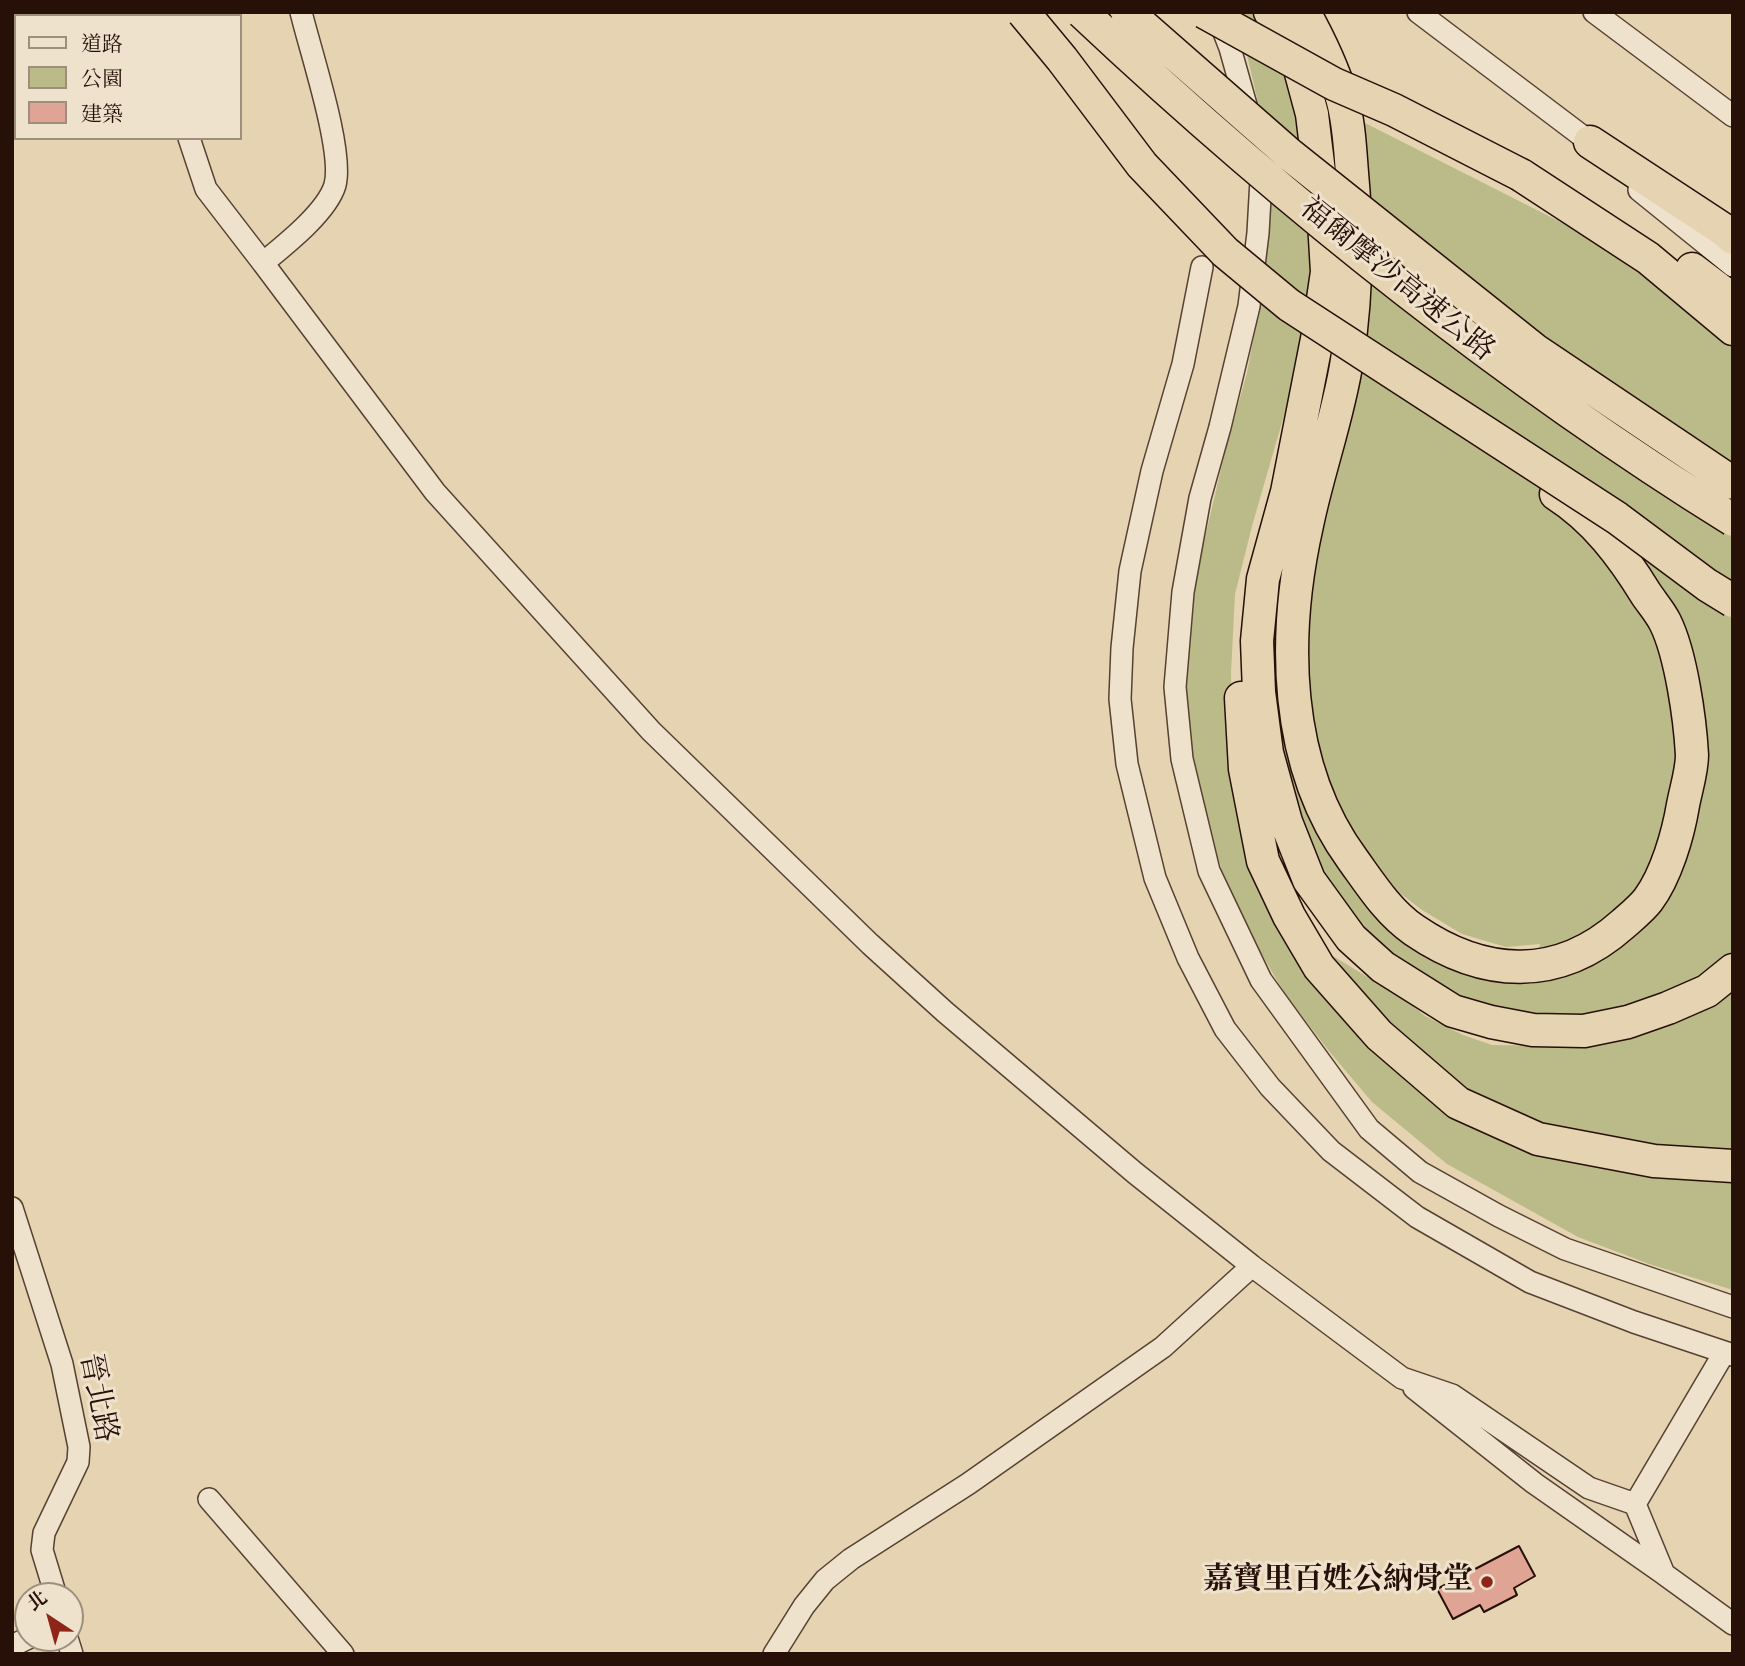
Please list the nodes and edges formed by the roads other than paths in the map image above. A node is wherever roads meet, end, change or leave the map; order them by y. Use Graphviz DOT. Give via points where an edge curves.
graph roads {
  1 [pos="301,12"];
  2 [pos="1023,12"];
  3 [pos="1082,12"];
  4 [pos="1127,12"];
  5 [pos="1204,12"];
  6 [pos="1216,12"];
  7 [pos="1270,12"];
  8 [pos="1304,12"];
  9 [pos="1418,12"];
  10 [pos="1594,12"];
  11 [pos="1733,116"];
  12 [pos="190,140"];
  13 [pos="1590,142"];
  14 [pos="1521,175"];
  15 [pos="1733,238"];
  16 [pos="263,263"];
  17 [pos="1733,266"];
  18 [pos="1202,267"];
  19 [pos="1733,300"];
  20 [pos="1733,330"];
  21 [pos="1420,389"];
  22 [pos="1307,393"];
  23 [pos="1733,484"];
  24 [pos="1733,520"];
  25 [pos="1733,601"];
  26 [pos="1733,970"];
  27 [pos="1733,1166"];
  28 [pos="12,1208"];
  29 [pos="1252,1266"];
  30 [pos="1733,1307"];
  31 [pos="1728,1354"];
  32 [pos="1402,1378"];
  33 [pos="209,1499"];
  34 [pos="1635,1504"];
  35 [pos="1664,1574"];
  36 [pos="49,1582"];
  37 [pos="1733,1624"];
  38 [pos="343,1654"];
  39 [pos="775,1654"];
  1 -- 16 [label="street" via="337,153 335,184 324,206"];
  2 -- 21 [label="highway, bridge" via="1142,165 1225,252 1289,305"];
  3 -- 24 [label="highway, 福爾摩沙高速公路, bridge" via="1382,273 1500,363"];
  4 -- 23 [label="highway, 福爾摩沙高速公路, bridge" via="1300,162 1535,350"];
  5 -- 14 [label="highway, bridge" via="1334,84"];
  6 -- 30 [label="street" via="1262,162 1249,306 1200,498 1183,592 1175,687 1182,759 1209,872 1261,980 1368,1129 1420,1172 1565,1249"];
  7 -- 22 [label="highway" via="1298,62 1312,114 1323,205 1327,272"];
  8 -- 21 [label="highway, bridge" via="1325,52 1349,132 1357,276 1347,364 1306,528 1295,597 1291,657 1295,715 1317,798 1338,840 1400,920 1437,946 1472,959 1522,968 1554,964 1611,935 1657,887 1679,827 1692,759 1684,686 1666,624 1623,558 1590,520"];
  9 -- 13 [label="street"];
  10 -- 11 [label="street"];
  12 -- 16 [label="street" via="206,189"];
  13 -- 15 [label="highway"];
  13 -- 17 [label="street" via="1616,171"];
  14 -- 19 [label="highway" via="1588,203"];
  14 -- 20 [label="highway" via="1648,258"];
  16 -- 29 [label="street" via="435,492 651,731 936,1004"];
  18 -- 31 [label="street" via="1184,364 1152,471 1130,571 1120,699 1127,764 1155,878 1188,958 1225,1029 1270,1087 1331,1151 1417,1217 1530,1282"];
  21 -- 25 [label="highway, bridge" via="1617,518"];
  22 -- 26 [label="highway" via="1263,579 1257,641 1259,692 1267,753 1286,822 1309,880 1344,928 1383,967 1453,1011 1533,1030 1584,1031 1628,1022 1707,991"];
  22 -- 27 [label="highway" via="1265,522 1238,660 1245,769 1263,861 1289,916 1319,967 1379,1035 1458,1103 1538,1139 1654,1161"];
  28 -- 36 [label="street, 晉北路" via="62,1364 79,1447 78,1462 44,1532 41,1550"];
  29 -- 32 [label="street"];
  29 -- 39 [label="street" via="1163,1347 825,1580"];
  31 -- 34 [label="street"];
  32 -- 34 [label="street" via="1452,1395 1589,1488"];
  32 -- 35 [label="street" via="1534,1483"];
  33 -- 38 [label="street"];
  34 -- 35 [label="street"];
  35 -- 37 [label="street"];
}
